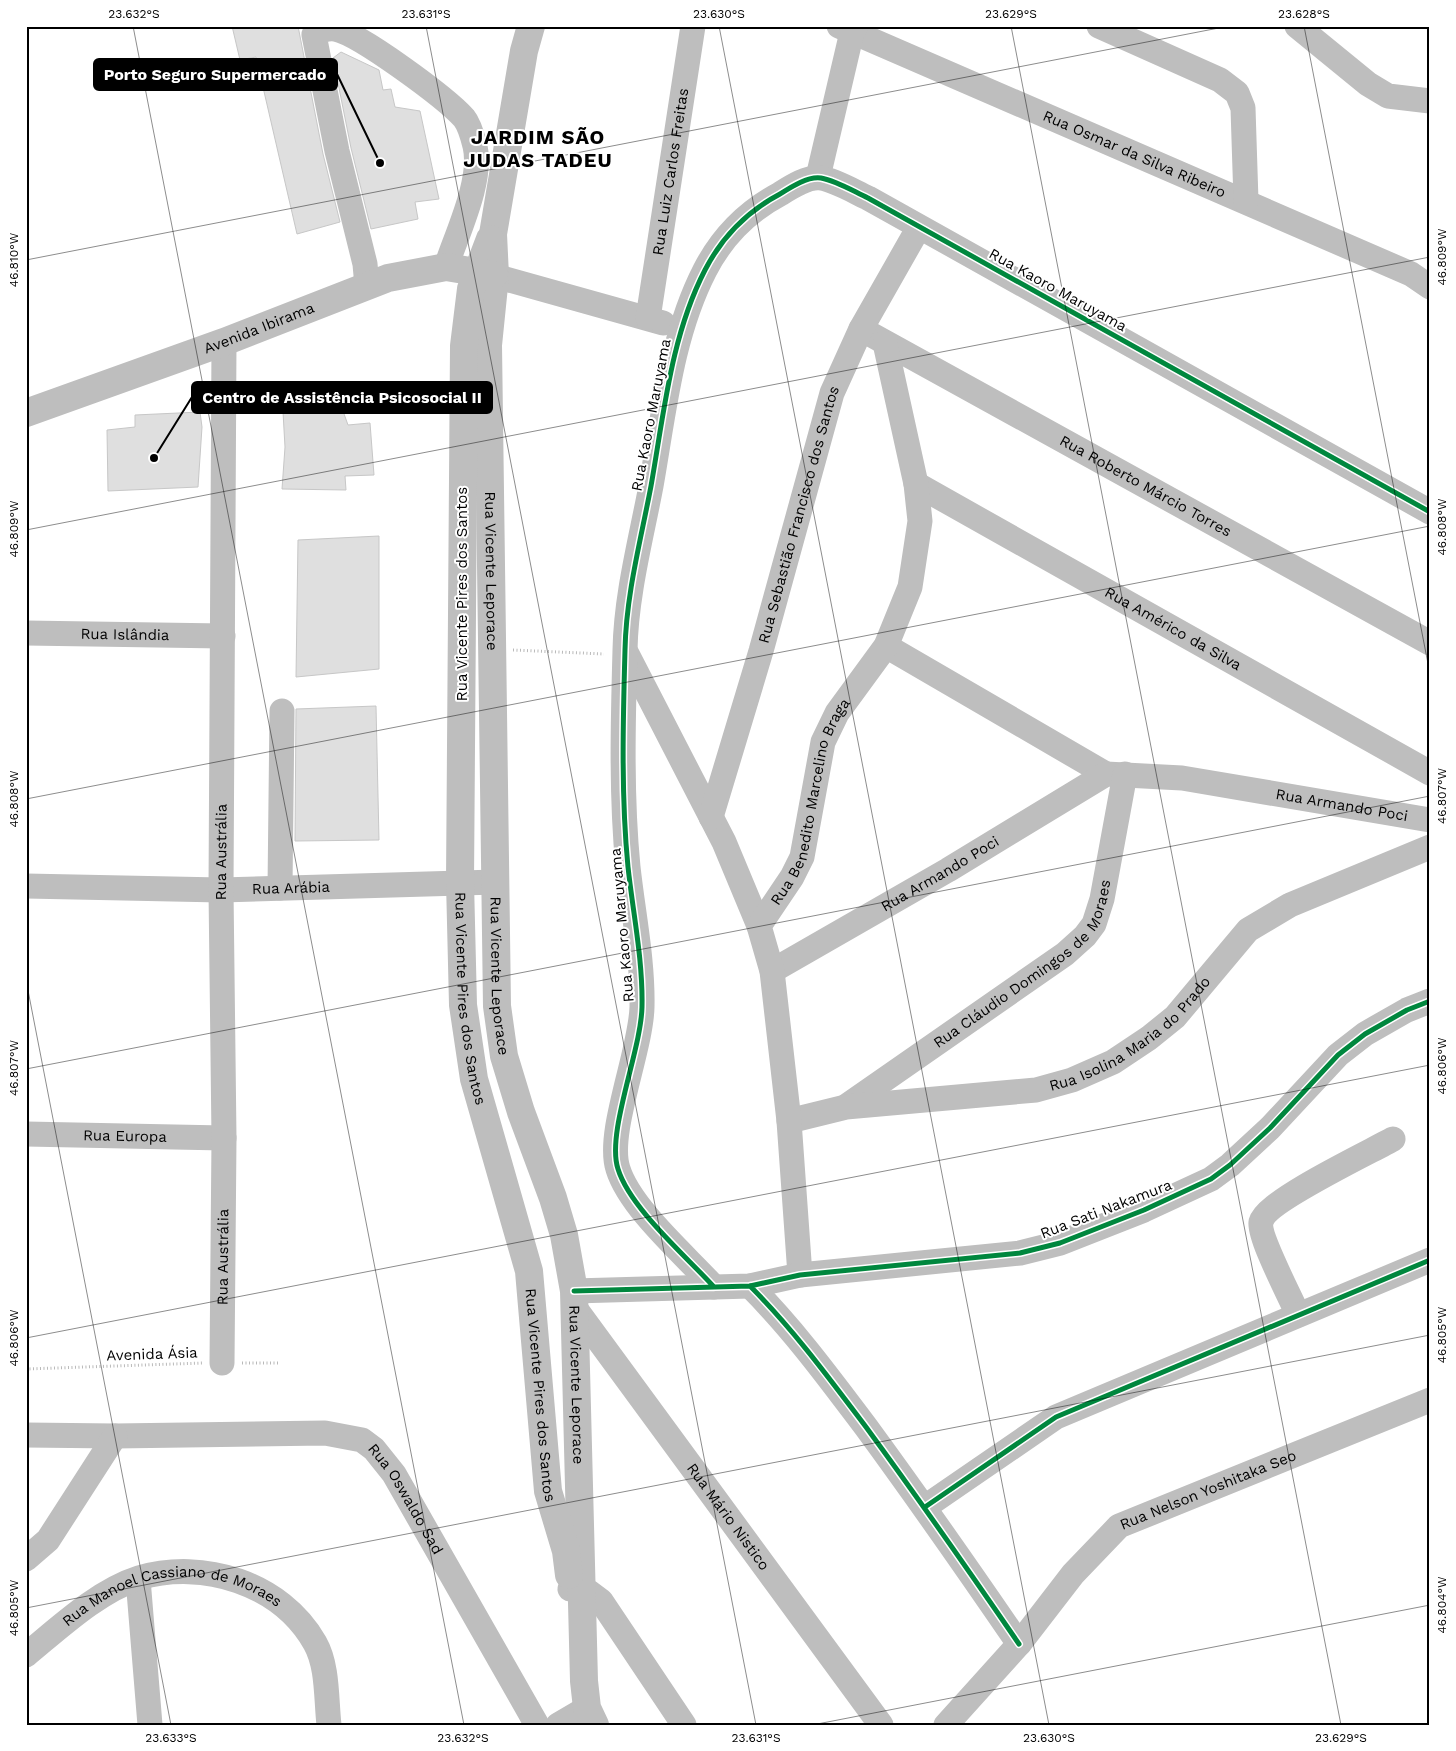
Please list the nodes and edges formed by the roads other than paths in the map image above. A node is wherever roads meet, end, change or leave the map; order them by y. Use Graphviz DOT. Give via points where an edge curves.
graph roads {
  1 [pos="531,26"];
  2 [pos="694,26"];
  3 [pos="1099,26"];
  4 [pos="1297,26"];
  5 [pos="849,28"];
  6 [pos="1430,101"];
  7 [pos="818,177"];
  8 [pos="1246,201"];
  9 [pos="919,227"];
  10 [pos="446,267"];
  11 [pos="486,273"];
  12 [pos="367,286"];
  13 [pos="1430,287"];
  14 [pos="648,318"];
  15 [pos="680,328"];
  16 [pos="861,329"];
  17 [pos="224,342"];
  18 [pos="885,343"];
  19 [pos="26,413"];
  20 [pos="916,484"];
  21 [pos="1430,512"];
  22 [pos="26,634"];
  23 [pos="223,636"];
  24 [pos="1430,643"];
  25 [pos="886,646"];
  26 [pos="625,652"];
  27 [pos="282,711"];
  28 [pos="1430,773"];
  29 [pos="1115,774"];
  30 [pos="711,817"];
  31 [pos="1430,820"];
  32 [pos="1430,847"];
  33 [pos="460,882"];
  34 [pos="496,882"];
  35 [pos="26,886"];
  36 [pos="280,888"];
  37 [pos="220,890"];
  38 [pos="759,926"];
  39 [pos="772,971"];
  40 [pos="1430,1002"];
  41 [pos="894,1074"];
  42 [pos="911,1101"];
  43 [pos="846,1107"];
  44 [pos="789,1121"];
  45 [pos="26,1134"];
  46 [pos="224,1138"];
  47 [pos="1393,1139"];
  48 [pos="1430,1260"];
  49 [pos="800,1276"];
  50 [pos="750,1286"];
  51 [pos="714,1287"];
  52 [pos="574,1300"];
  53 [pos="1298,1314"];
  54 [pos="222,1363"];
  55 [pos="1430,1400"];
  56 [pos="26,1435"];
  57 [pos="115,1436"];
  58 [pos="548,1492"];
  59 [pos="580,1492"];
  60 [pos="925,1508"];
  61 [pos="26,1560"];
  62 [pos="138,1578"];
  63 [pos="577,1590"];
  64 [pos="1019,1644"];
  65 [pos="26,1655"];
  66 [pos="577,1720"];
  67 [pos="150,1725"];
  68 [pos="329,1725"];
  69 [pos="537,1725"];
  70 [pos="684,1725"];
  71 [pos="881,1725"];
  72 [pos="946,1725"];
  1 -- 11 [label="main road, Rua Vicente Leporace"];
  2 -- 14 [label="street, Rua Luiz Carlos Freitas"];
  3 -- 8 [label="street" via="1220,80 1237,94 1243,108"];
  4 -- 6 [label="street" via="1368,84 1388,96"];
  5 -- 7 [label="street"];
  5 -- 8 [label="street, Rua Osmar da Silva Ribeiro"];
  7 -- 9 [label="street, Rua Kaoro Maruyama" via="868,198"];
  7 -- 15 [label="street, Rua Kaoro Maruyama" via="778,194 748,213 706,268"];
  8 -- 13 [label="street, Rua Osmar da Silva Ribeiro" via="1411,274"];
  9 -- 16 [label="street, Rua Sebastião Francisco dos Santos"];
  9 -- 21 [label="street, Rua Kaoro Maruyama"];
  10 -- 11 [label="main road, Avenida Ibirama"];
  10 -- 12 [label="main road, Avenida Ibirama" via="388,278"];
  10 -- 12 [label="street" via="474,188 476,147 465,119 415,78 354,36 336,29 322,29 314,34 337,151 365,264"];
  11 -- 14 [label="street"];
  11 -- 33 [label="main road, Rua Vicente Pires dos Santos" via="472,289 464,346"];
  11 -- 34 [label="main road, Rua Vicente Leporace"];
  12 -- 17 [label="main road, Avenida Ibirama"];
  14 -- 15 [label="street"];
  15 -- 26 [label="street, Rua Kaoro Maruyama" via="632,586"];
  16 -- 18 [label="street, Rua Roberto Márcio Torres"];
  16 -- 30 [label="street, Rua Sebastião Francisco dos Santos" via="832,393 761,651"];
  17 -- 19 [label="main road, Avenida Ibirama"];
  17 -- 23 [label="street, Rua Austrália"];
  18 -- 20 [label="street, Rua Benedito Marcelino Braga"];
  18 -- 24 [label="street, Rua Roberto Márcio Torres"];
  20 -- 25 [label="street, Rua Benedito Marcelino Braga" via="920,522 910,587"];
  20 -- 28 [label="street, Rua Américo da Silva"];
  22 -- 23 [label="street, Rua Islândia"];
  23 -- 37 [label="street, Rua Austrália"];
  25 -- 29 [label="street, Rua Armando Poci"];
  25 -- 38 [label="street, Rua Benedito Marcelino Braga" via="837,713 823,742 802,856 792,878"];
  26 -- 30 [label="street"];
  26 -- 51 [label="street, Rua Kaoro Maruyama" via="624,778 628,865 642,973 642,1010 614,1148 617,1168 627,1191"];
  27 -- 36 [label="street"];
  29 -- 31 [label="street, Rua Armando Poci" via="1182,778"];
  29 -- 39 [label="street, Rua Armando Poci"];
  29 -- 41 [label="street, Rua Cláudio Domingos de Moraes" via="1102,899 1094,924 1065,954"];
  30 -- 38 [label="street"];
  32 -- 42 [label="street, Rua Isolina Maria do Prado" via="1290,905 1248,930 1175,1017 1113,1062 1072,1080 1036,1090"];
  33 -- 34 [label="street, Rua Arábia"];
  33 -- 36 [label="street, Rua Arábia"];
  33 -- 58 [label="main road, Rua Vicente Pires dos Santos" via="463,1005 472,1066 529,1271"];
  34 -- 52 [label="main road, Rua Vicente Leporace" via="497,1006 504,1056 564,1235"];
  35 -- 37 [label="street, Rua Arábia"];
  36 -- 37 [label="street, Rua Arábia"];
  37 -- 46 [label="street, Rua Austrália"];
  38 -- 39 [label="street"];
  39 -- 44 [label="street"];
  40 -- 49 [label="street, Rua Sati Nakamura" via="1407,1010 1365,1034 1338,1055 1270,1128 1230,1165 1211,1179 1176,1196 1060,1243 1020,1253"];
  41 -- 42 [label="street" via="896,1085"];
  41 -- 43 [label="street, Rua Cláudio Domingos de Moraes"];
  42 -- 43 [label="street, Rua Isolina Maria do Prado"];
  43 -- 44 [label="street, Rua Isolina Maria do Prado"];
  44 -- 49 [label="street"];
  45 -- 46 [label="street, Rua Europa"];
  46 -- 54 [label="street, Rua Austrália"];
  47 -- 53 [label="street" via="1290,1194 1268,1210 1261,1222 1263,1236"];
  48 -- 53 [label="street"];
  49 -- 50 [label="street, Rua Sati Nakamura"];
  50 -- 51 [label="street, Rua Sati Nakamura"];
  50 -- 60 [label="street" via="805,1347"];
  51 -- 52 [label="street, Rua Sati Nakamura"];
  52 -- 59 [label="main road, Rua Vicente Leporace"];
  52 -- 71 [label="street, Rua Mário Nistico"];
  53 -- 60 [label="street" via="1056,1417"];
  55 -- 64 [label="street, Rua Nelson Yoshitaka Seo" via="1119,1526 1073,1574"];
  56 -- 57 [label="street, Rua Oswaldo Sad"];
  57 -- 61 [label="street" via="48,1540"];
  57 -- 69 [label="street, Rua Oswaldo Sad" via="325,1433 362,1440 374,1449 394,1474"];
  58 -- 59 [label="main road" via="562,1502"];
  58 -- 63 [label="main road, Rua Vicente Pires dos Santos"];
  59 -- 63 [label="main road, Rua Vicente Leporace"];
  60 -- 64 [label="street"];
  62 -- 65 [label="street, Rua Manoel Cassiano de Moraes" via="89,1604"];
  62 -- 67 [label="street"];
  62 -- 68 [label="street, Rua Manoel Cassiano de Moraes" via="187,1571 219,1575 246,1583 275,1598 300,1621 316,1644 322,1662"];
  63 -- 66 [label="main road, Rua Vicente Leporace" via="583,1657"];
  63 -- 70 [label="street" via="600,1601"];
  64 -- 72 [label="street, Rua Nelson Yoshitaka Seo"];
}
